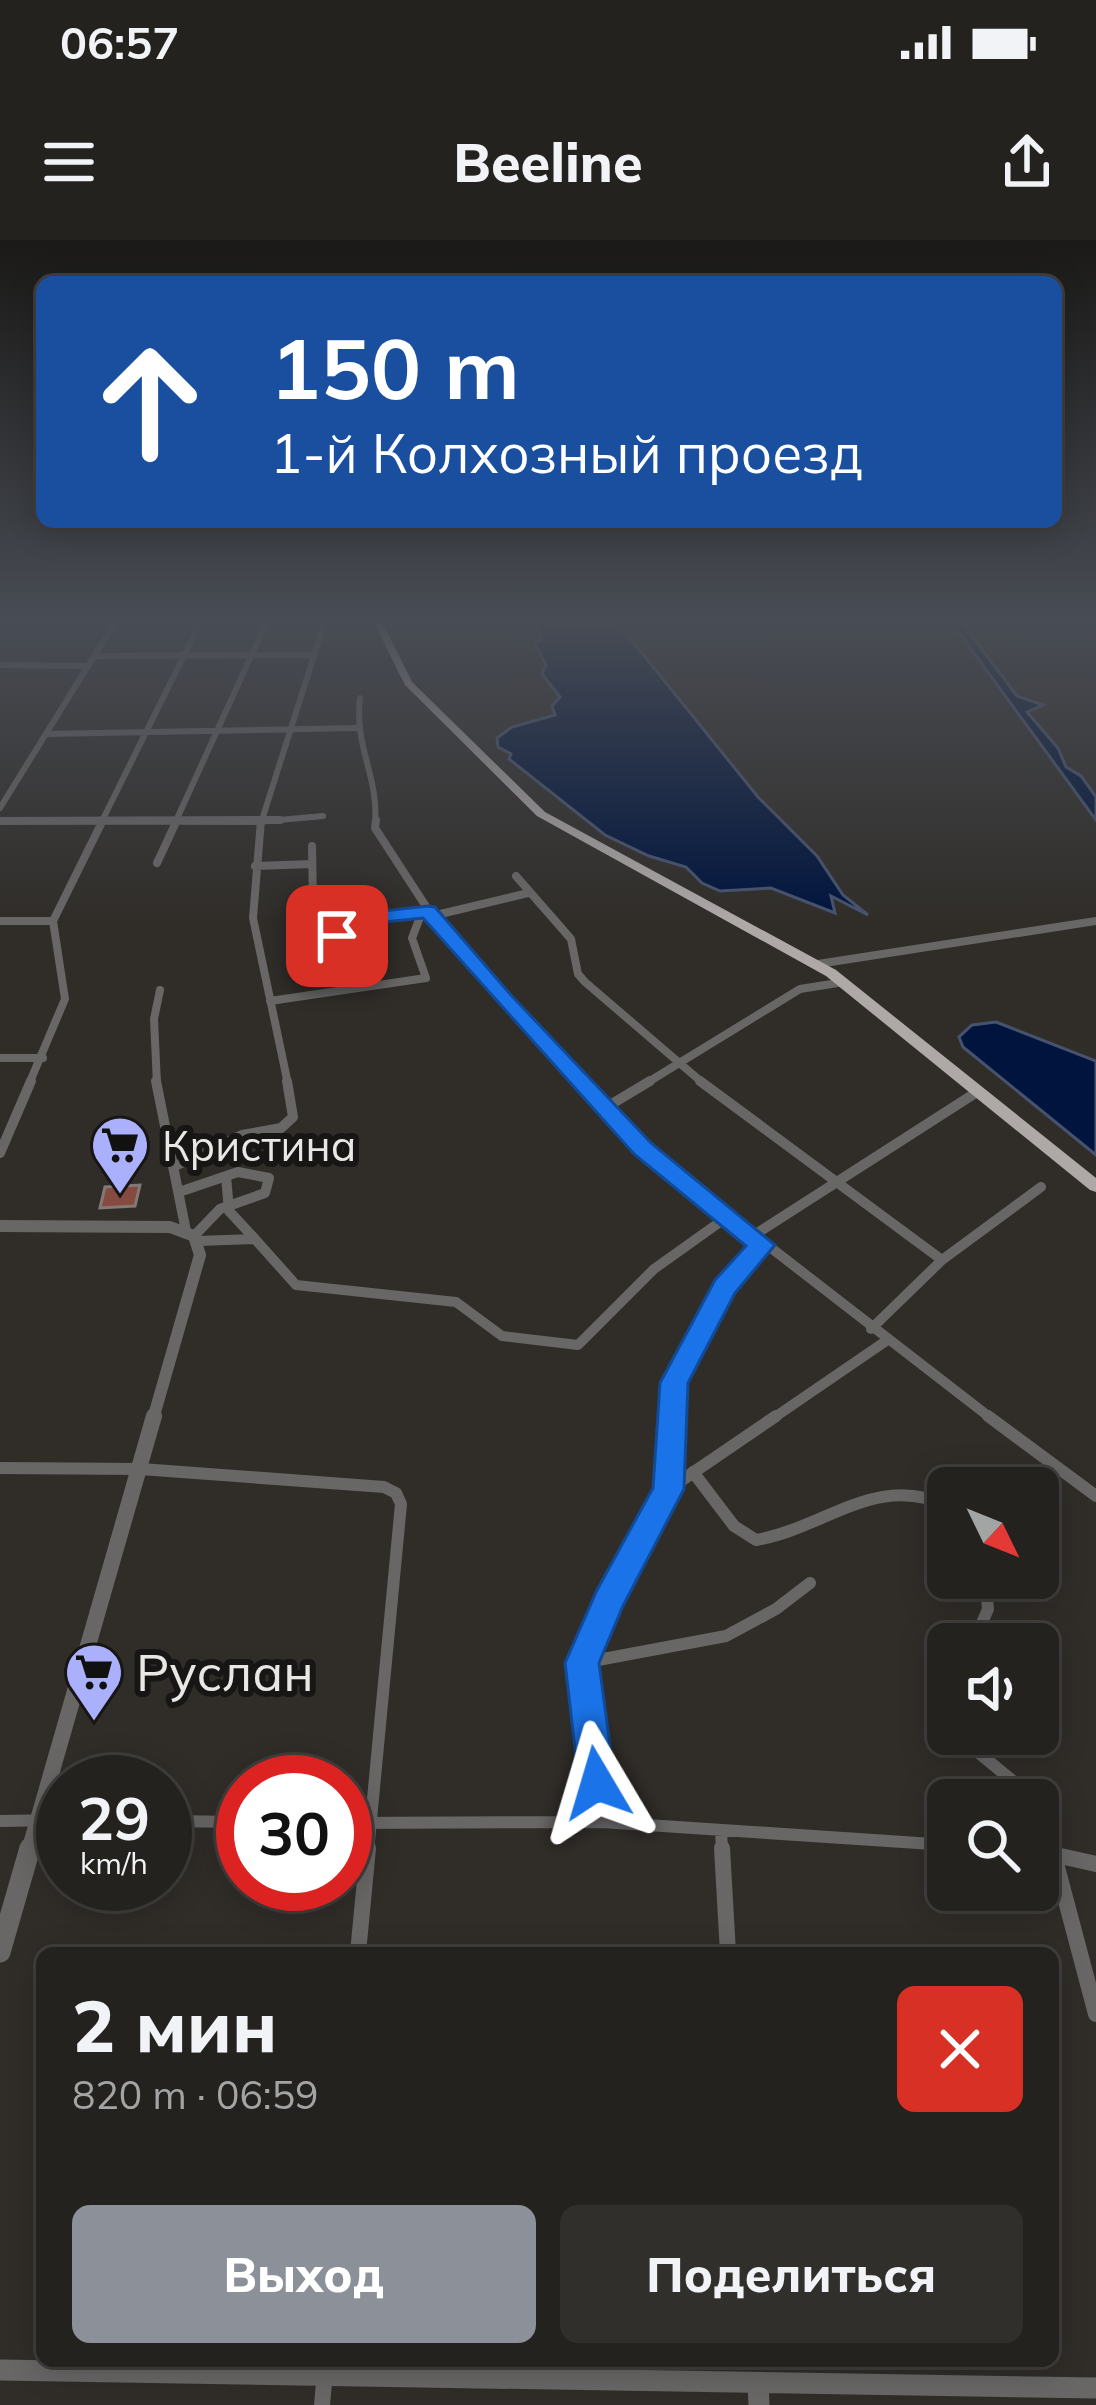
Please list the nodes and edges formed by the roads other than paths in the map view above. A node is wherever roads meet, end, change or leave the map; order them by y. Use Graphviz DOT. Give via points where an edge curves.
graph roads {
  1 [pos="55,720"];
  2 [pos="151,720"];
  3 [pos="222,720"];
  4 [pos="292,720"];
  5 [pos="357,720"];
  6 [pos="444,720"];
  7 [pos="356,728"];
  8 [pos="289,730"];
  9 [pos="217,731"];
  10 [pos="46,734"];
  11 [pos="144,734"];
  12 [pos="0,808"];
  13 [pos="323,816"];
  14 [pos="0,820"];
  15 [pos="99,821"];
  16 [pos="176,821"];
  17 [pos="257,822"];
  18 [pos="312,846"];
  19 [pos="157,863"];
  20 [pos="312,865"];
  21 [pos="255,866"];
  22 [pos="516,876"];
  23 [pos="528,892"];
  24 [pos="313,904"];
  25 [pos="427,913"];
  26 [pos="53,921"];
  27 [pos="1096,921"];
  28 [pos="0,922"];
  29 [pos="818,964"];
  30 [pos="844,982"];
  31 [pos="352,989"];
  32 [pos="160,990"];
  33 [pos="270,1001"];
  34 [pos="0,1058"];
  35 [pos="43,1058"];
  36 [pos="675,1062"];
  37 [pos="977,1092"];
  38 [pos="605,1108"];
  39 [pos="0,1153"];
  40 [pos="177,1165"];
  41 [pos="226,1176"];
  42 [pos="833,1184"];
  43 [pos="1096,1186"];
  44 [pos="1041,1187"];
  45 [pos="182,1191"];
  46 [pos="228,1204"];
  47 [pos="727,1217"];
  48 [pos="0,1226"];
  49 [pos="192,1236"];
  50 [pos="255,1239"];
  51 [pos="757,1241"];
  52 [pos="942,1260"];
  53 [pos="871,1329"];
  54 [pos="886,1341"];
  55 [pos="0,1468"];
  56 [pos="141,1469"];
  57 [pos="694,1472"];
  58 [pos="668,1489"];
  59 [pos="927,1496"];
  60 [pos="1096,1496"];
  61 [pos="810,1583"];
  62 [pos="582,1663"];
  63 [pos="982,1755"];
  64 [pos="1011,1779"];
  65 [pos="372,1793"];
  66 [pos="0,1820"];
  67 [pos="35,1820"];
  68 [pos="602,1822"];
  69 [pos="372,1823"];
  70 [pos="721,1830"];
  71 [pos="927,1844"];
  72 [pos="1059,1854"];
  73 [pos="1096,1864"];
  74 [pos="1059,1893"];
  75 [pos="362,1911"];
  76 [pos="359,1947"];
  77 [pos="728,1947"];
  78 [pos="0,1952"];
  79 [pos="1096,2014"];
  80 [pos="325,2368"];
  81 [pos="0,2370"];
  82 [pos="758,2383"];
  83 [pos="1096,2388"];
  84 [pos="322,2405"];
  1 -- 10 [label="street"];
  2 -- 11 [label="street"];
  3 -- 9 [label="street"];
  4 -- 8 [label="street"];
  5 -- 7 [label="street"];
  6 -- 29 [label="highway" via="541,814"];
  7 -- 8 [label="street"];
  7 -- 25 [label="street" via="377,801 374,825"];
  8 -- 9 [label="street"];
  8 -- 17 [label="street"];
  9 -- 11 [label="street"];
  9 -- 16 [label="street"];
  10 -- 11 [label="street"];
  10 -- 12 [label="street"];
  11 -- 15 [label="street"];
  13 -- 17 [label="street"];
  14 -- 15 [label="street"];
  15 -- 16 [label="street"];
  15 -- 26 [label="street"];
  16 -- 17 [label="street"];
  16 -- 19 [label="street"];
  17 -- 21 [label="street"];
  18 -- 20 [label="street"];
  20 -- 21 [label="street"];
  20 -- 24 [label="street"];
  21 -- 33 [label="street" via="256,937"];
  22 -- 23 [label="street"];
  23 -- 25 [label="street"];
  23 -- 36 [label="street" via="571,939 581,977"];
  25 -- 31 [label="street" via="412,938 426,978"];
  25 -- 31 [label="street" via="380,916 339,934"];
  25 -- 38 [label="street"];
  26 -- 28 [label="street"];
  26 -- 35 [label="street" via="66,992"];
  27 -- 29 [label="street"];
  29 -- 30 [label="highway"];
  30 -- 36 [label="street" via="800,989"];
  30 -- 37 [label="highway"];
  31 -- 33 [label="street"];
  32 -- 40 [label="street" via="150,1024 154,1067"];
  33 -- 40 [label="street" via="292,1119"];
  34 -- 35 [label="street"];
  35 -- 39 [label="street"];
  36 -- 38 [label="street"];
  36 -- 42 [label="street"];
  37 -- 42 [label="street"];
  37 -- 43 [label="highway"];
  38 -- 47 [label="street"];
  40 -- 45 [label="street"];
  41 -- 45 [label="street"];
  41 -- 46 [label="street"];
  41 -- 46 [label="street" via="259,1171 270,1183 258,1197"];
  42 -- 51 [label="street"];
  42 -- 52 [label="street"];
  44 -- 52 [label="street"];
  45 -- 49 [label="street"];
  46 -- 49 [label="street"];
  46 -- 50 [label="street"];
  47 -- 50 [label="street" via="654,1269 581,1344 502,1336 456,1302 296,1285"];
  47 -- 51 [label="street"];
  48 -- 49 [label="street" via="155,1226"];
  49 -- 50 [label="street"];
  49 -- 56 [label="street" via="200,1255"];
  51 -- 53 [label="street"];
  51 -- 58 [label="street" via="674,1383"];
  52 -- 53 [label="street"];
  53 -- 54 [label="street"];
  54 -- 57 [label="street"];
  54 -- 60 [label="street"];
  55 -- 56 [label="street"];
  56 -- 65 [label="street" via="383,1487 398,1496"];
  56 -- 67 [label="street"];
  57 -- 58 [label="street"];
  57 -- 59 [label="street" via="734,1526 756,1540 893,1490"];
  58 -- 62 [label="street"];
  61 -- 62 [label="street" via="726,1636"];
  62 -- 68 [label="street"];
  63 -- 64 [label="street"];
  66 -- 67 [label="street"];
  67 -- 78 [label="street"];
  68 -- 69 [label="street"];
  68 -- 70 [label="street"];
  70 -- 71 [label="street"];
  70 -- 77 [label="street"];
  72 -- 73 [label="street"];
  74 -- 79 [label="street"];
  75 -- 76 [label="street"];
  80 -- 81 [label="street"];
  80 -- 82 [label="street"];
  80 -- 84 [label="street"];
  82 -- 83 [label="street"];
}
